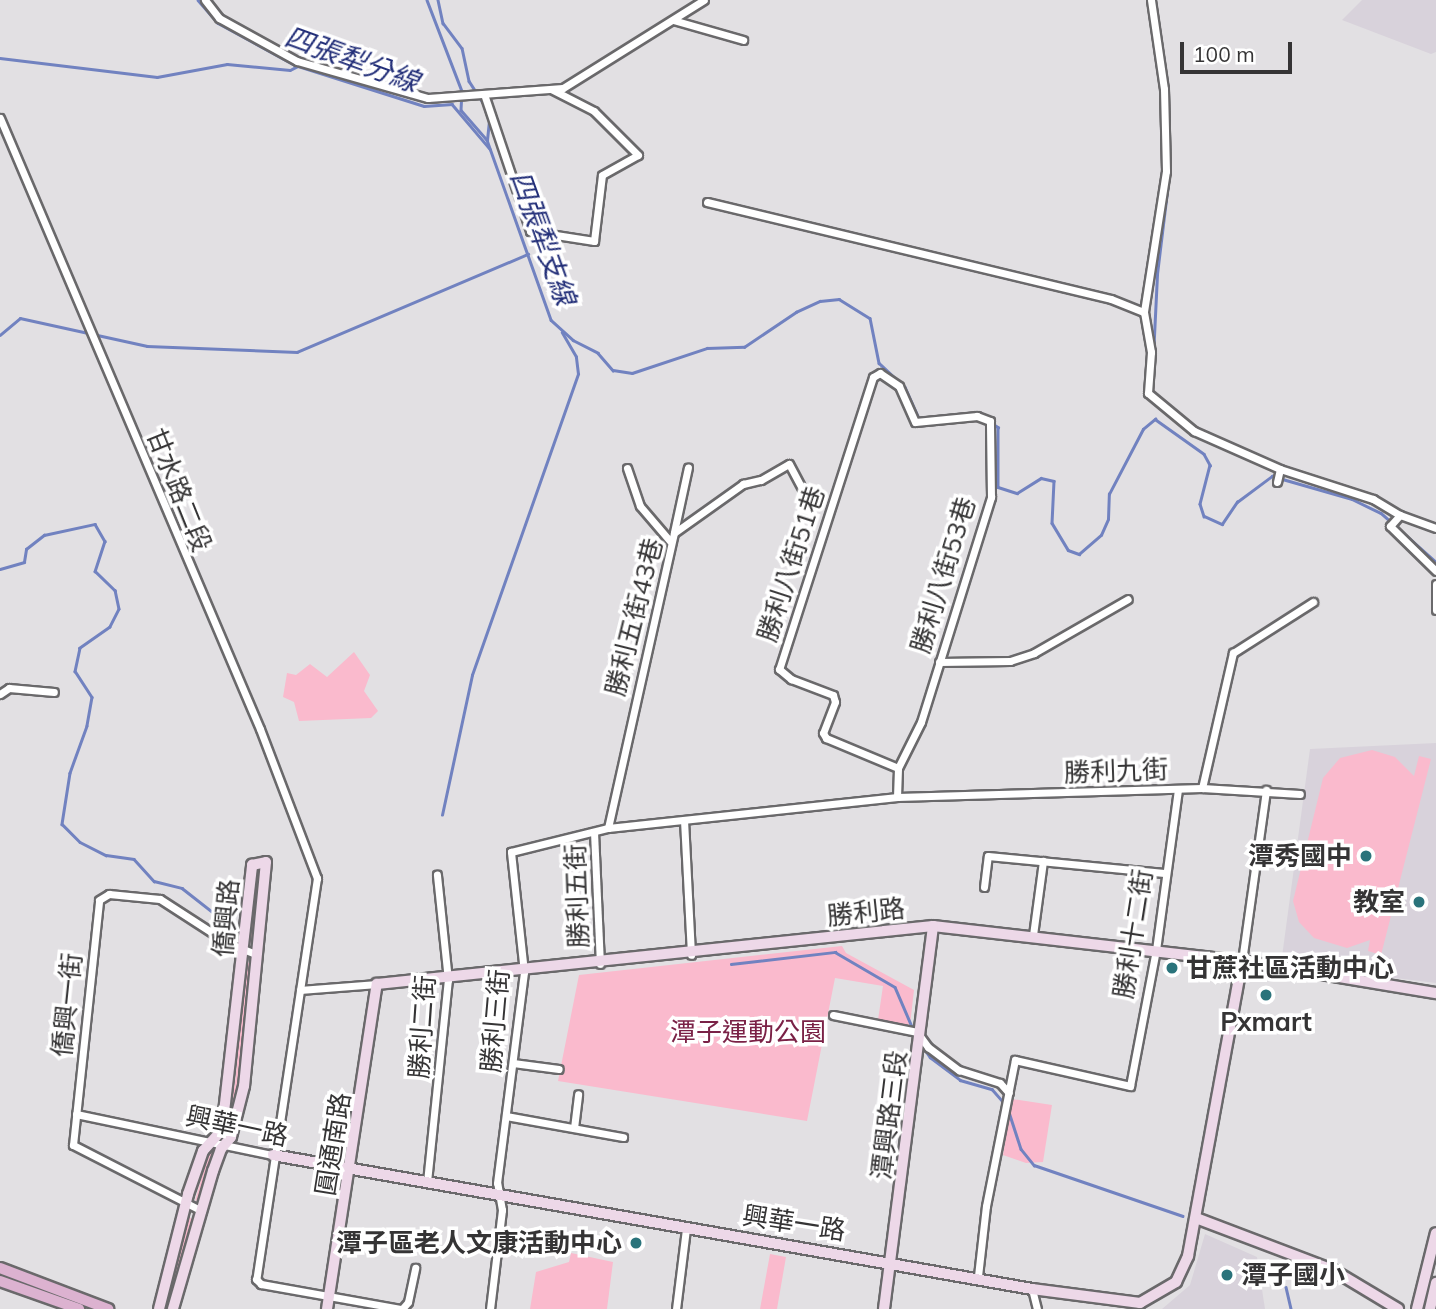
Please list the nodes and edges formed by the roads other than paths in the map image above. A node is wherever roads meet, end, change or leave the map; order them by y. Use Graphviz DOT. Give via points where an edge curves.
graph roads {
  1 [pos="205,0"];
  2 [pos="704,0"];
  3 [pos="1151,0"];
  4 [pos="673,20"];
  5 [pos="743,40"];
  6 [pos="547,88"];
  7 [pos="484,94"];
  8 [pos="0,118"];
  9 [pos="707,202"];
  10 [pos="1144,312"];
  11 [pos="873,377"];
  12 [pos="688,467"];
  13 [pos="627,468"];
  14 [pos="1280,469"];
  15 [pos="1277,482"];
  16 [pos="802,488"];
  17 [pos="1400,515"];
  18 [pos="1436,528"];
  19 [pos="672,537"];
  20 [pos="1436,571"];
  21 [pos="1436,584"];
  22 [pos="1128,599"];
  23 [pos="1314,602"];
  24 [pos="1436,610"];
  25 [pos="939,662"];
  26 [pos="54,692"];
  27 [pos="0,694"];
  28 [pos="898,768"];
  29 [pos="1202,788"];
  30 [pos="1178,789"];
  31 [pos="1266,790"];
  32 [pos="1300,794"];
  33 [pos="897,797"];
  34 [pos="845,806"];
  35 [pos="684,820"];
  36 [pos="608,828"];
  37 [pos="594,832"];
  38 [pos="1042,861"];
  39 [pos="1164,873"];
  40 [pos="437,875"];
  41 [pos="984,887"];
  42 [pos="933,926"];
  43 [pos="1033,935"];
  44 [pos="1156,950"];
  45 [pos="244,951"];
  46 [pos="257,955"];
  47 [pos="691,955"];
  48 [pos="1242,961"];
  49 [pos="600,964"];
  50 [pos="524,972"];
  51 [pos="448,980"];
  52 [pos="377,984"];
  53 [pos="300,990"];
  54 [pos="1436,993"];
  55 [pos="833,1015"];
  56 [pos="916,1037"];
  57 [pos="513,1063"];
  58 [pos="559,1069"];
  59 [pos="578,1094"];
  60 [pos="1009,1094"];
  61 [pos="76,1114"];
  62 [pos="506,1116"];
  63 [pos="574,1128"];
  64 [pos="623,1137"];
  65 [pos="211,1142"];
  66 [pos="224,1146"];
  67 [pos="274,1155"];
  68 [pos="351,1169"];
  69 [pos="428,1182"];
  70 [pos="498,1195"];
  71 [pos="185,1205"];
  72 [pos="202,1211"];
  73 [pos="1196,1218"];
  74 [pos="686,1229"];
  75 [pos="1436,1233"];
  76 [pos="890,1261"];
  77 [pos="0,1268"];
  78 [pos="415,1268"];
  79 [pos="978,1276"];
  80 [pos="0,1281"];
  81 [pos="1436,1283"];
  82 [pos="1032,1289"];
  83 [pos="329,1297"];
  84 [pos="79,1309"];
  85 [pos="108,1309"];
  86 [pos="159,1309"];
  87 [pos="173,1309"];
  88 [pos="327,1309"];
  89 [pos="490,1309"];
  90 [pos="676,1309"];
  91 [pos="884,1309"];
  92 [pos="1037,1309"];
  93 [pos="1398,1309"];
  94 [pos="1417,1309"];
  95 [pos="1430,1309"];
  1 -- 7 [label="street" via="219,18 297,61 410,96"];
  2 -- 4 [label="street"];
  3 -- 10 [label="street" via="1164,89 1166,171"];
  4 -- 5 [label="street"];
  4 -- 6 [label="street" via="563,88"];
  6 -- 7 [label="street"];
  6 -- 7 [label="street" via="594,111 638,155 602,175 594,241 530,231"];
  8 -- 53 [label="street, 甘水路二段" via="260,729 317,878"];
  9 -- 10 [label="street" via="1111,299"];
  10 -- 14 [label="street" via="1151,352 1147,383 1153,398 1194,431"];
  11 -- 25 [label="street, 勝利八街53巷" via="880,373 899,386 915,422 977,416 990,421 991,497"];
  11 -- 28 [label="street, 勝利八街51巷" via="779,668 791,679 833,695 823,733 827,738"];
  12 -- 19 [label="street"];
  13 -- 19 [label="street" via="640,506"];
  14 -- 15 [label="street"];
  14 -- 17 [label="street" via="1373,499"];
  16 -- 19 [label="street, 勝利五街43巷" via="789,464 761,480 743,484"];
  17 -- 18 [label="street"];
  17 -- 20 [label="street" via="1390,526"];
  19 -- 36 [label="street, 勝利五街43巷"];
  21 -- 24 [label="street"];
  22 -- 25 [label="street" via="1034,653 1010,661"];
  23 -- 29 [label="street" via="1233,653"];
  25 -- 28 [label="street, 勝利八街53巷" via="921,722"];
  26 -- 27 [label="street" via="9,688"];
  28 -- 33 [label="street, 勝利八街53巷"];
  29 -- 30 [label="street, 勝利九街"];
  29 -- 31 [label="street, 勝利九街"];
  30 -- 33 [label="street, 勝利九街"];
  30 -- 39 [label="street, 勝利十二街"];
  31 -- 32 [label="street, 勝利九街"];
  31 -- 48 [label="street"];
  33 -- 34 [label="street, 勝利九街"];
  34 -- 35 [label="street, 勝利五街"];
  35 -- 36 [label="street, 勝利五街"];
  35 -- 47 [label="street"];
  36 -- 37 [label="street, 勝利五街"];
  37 -- 49 [label="street, 勝利五街"];
  37 -- 50 [label="street, 勝利三街" via="511,852"];
  38 -- 39 [label="street"];
  38 -- 41 [label="street" via="988,856"];
  38 -- 43 [label="street"];
  39 -- 44 [label="street, 勝利十二街"];
  40 -- 51 [label="street, 勝利二街"];
  42 -- 43 [label="street, 勝利路"];
  42 -- 47 [label="street, 勝利路"];
  42 -- 56 [label="street, 潭興路三段"];
  43 -- 44 [label="street, 勝利路"];
  44 -- 48 [label="street, 勝利路"];
  44 -- 60 [label="street, 勝利十二街" via="1129,1086 1015,1060"];
  45 -- 46 [label="street, 僑興一街"];
  45 -- 46 [label="street, 僑興路" via="252,865 266,862"];
  45 -- 61 [label="street, 僑興一街" via="160,899 102,897"];
  45 -- 65 [label="street, 僑興路" via="230,1085 219,1133"];
  46 -- 66 [label="street, 僑興路" via="244,1086 231,1137"];
  47 -- 49 [label="street, 勝利路"];
  48 -- 54 [label="street, 勝利路"];
  48 -- 73 [label="street, 興華一路"];
  49 -- 50 [label="street, 勝利路"];
  50 -- 51 [label="street, 勝利路"];
  50 -- 57 [label="street, 勝利三街"];
  51 -- 52 [label="street, 勝利路"];
  51 -- 69 [label="street, 勝利二街"];
  52 -- 53 [label="street, 勝利路"];
  52 -- 68 [label="street, 圓通南路"];
  53 -- 67 [label="street"];
  55 -- 56 [label="street"];
  56 -- 60 [label="street" via="959,1070 1000,1083"];
  56 -- 76 [label="street, 潭興路三段"];
  57 -- 58 [label="street"];
  57 -- 62 [label="street, 勝利三街"];
  59 -- 63 [label="street"];
  60 -- 79 [label="street" via="986,1206"];
  61 -- 65 [label="street, 興華一路"];
  61 -- 71 [label="street, 僑興一街" via="76,1149"];
  62 -- 63 [label="street"];
  62 -- 70 [label="street, 勝利三街"];
  63 -- 64 [label="street"];
  65 -- 66 [label="street, 興華一路"];
  65 -- 71 [label="street, 僑興路" via="203,1151"];
  66 -- 67 [label="street, 興華一路"];
  66 -- 72 [label="street, 僑興路"];
  67 -- 68 [label="street, 興華一路"];
  67 -- 83 [label="street" via="256,1279"];
  68 -- 69 [label="street, 興華一路"];
  68 -- 83 [label="street, 圓通南路"];
  69 -- 70 [label="street, 興華一路"];
  70 -- 74 [label="street, 興華一路"];
  70 -- 89 [label="street, 勝利三街" via="502,1210"];
  71 -- 72 [label="street, 僑興一街"];
  71 -- 86 [label="street, 僑興路"];
  72 -- 87 [label="street, 僑興路"];
  73 -- 82 [label="street, 興華一路" via="1185,1268 1156,1297 1140,1303"];
  73 -- 93 [label="street" via="1333,1270"];
  74 -- 76 [label="street, 興華一路"];
  74 -- 90 [label="street"];
  75 -- 94 [label="street"];
  76 -- 79 [label="street, 興華一路"];
  76 -- 91 [label="street, 潭興路三段"];
  77 -- 85 [label="main road"];
  78 -- 83 [label="street" via="402,1309"];
  79 -- 82 [label="street, 興華一路"];
  80 -- 84 [label="main road"];
  81 -- 95 [label="street"];
  82 -- 92 [label="street"];
  83 -- 88 [label="street, 圓通南路"];
}
